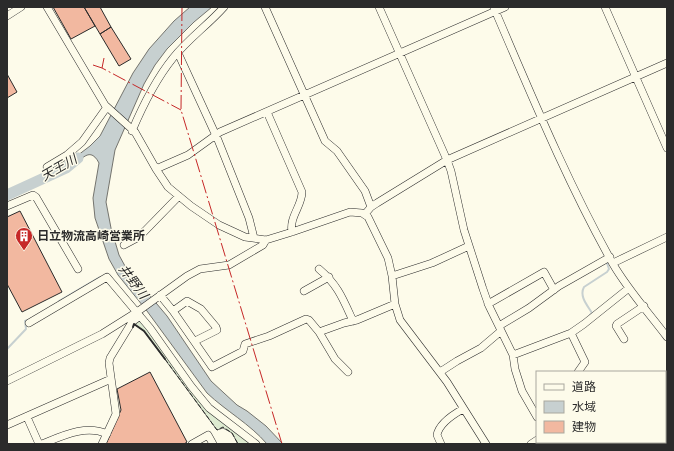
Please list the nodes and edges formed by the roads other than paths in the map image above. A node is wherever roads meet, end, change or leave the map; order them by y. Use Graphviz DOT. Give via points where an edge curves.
graph roads {
  1 [pos="21,7"];
  2 [pos="47,7"];
  3 [pos="224,7"];
  4 [pos="265,7"];
  5 [pos="379,7"];
  6 [pos="505,7"];
  7 [pos="605,7"];
  8 [pos="494,9"];
  9 [pos="7,16"];
  10 [pos="178,52"];
  11 [pos="399,53"];
  12 [pos="667,63"];
  13 [pos="636,77"];
  14 [pos="304,95"];
  15 [pos="108,108"];
  16 [pos="267,112"];
  17 [pos="542,118"];
  18 [pos="131,130"];
  19 [pos="215,134"];
  20 [pos="667,148"];
  21 [pos="447,160"];
  22 [pos="47,167"];
  23 [pos="156,169"];
  24 [pos="179,196"];
  25 [pos="7,206"];
  26 [pos="371,207"];
  27 [pos="365,214"];
  28 [pos="292,232"];
  29 [pos="667,237"];
  30 [pos="254,238"];
  31 [pos="266,240"];
  32 [pos="124,245"];
  33 [pos="469,246"];
  34 [pos="611,260"];
  35 [pos="78,269"];
  36 [pos="319,269"];
  37 [pos="392,276"];
  38 [pos="329,277"];
  39 [pos="629,288"];
  40 [pos="554,290"];
  41 [pos="304,291"];
  42 [pos="160,295"];
  43 [pos="395,304"];
  44 [pos="488,304"];
  45 [pos="644,306"];
  46 [pos="173,311"];
  47 [pos="139,313"];
  48 [pos="354,321"];
  49 [pos="29,323"];
  50 [pos="500,328"];
  51 [pos="319,332"];
  52 [pos="571,333"];
  53 [pos="667,337"];
  54 [pos="624,339"];
  55 [pos="195,341"];
  56 [pos="513,355"];
  57 [pos="579,371"];
  58 [pos="348,372"];
  59 [pos="440,372"];
  60 [pos="111,379"];
  61 [pos="7,381"];
  62 [pos="463,409"];
  63 [pos="536,415"];
  64 [pos="27,417"];
  65 [pos="7,425"];
  66 [pos="107,434"];
  67 [pos="39,444"];
  68 [pos="42,444"];
  69 [pos="102,444"];
  70 [pos="192,444"];
  71 [pos="213,444"];
  72 [pos="256,444"];
  73 [pos="441,444"];
  74 [pos="486,444"];
  1 -- 9 [label="street"];
  2 -- 15 [label="street"];
  3 -- 10 [label="street"];
  4 -- 14 [label="street"];
  5 -- 11 [label="street"];
  6 -- 8 [label="street"];
  7 -- 13 [label="street"];
  8 -- 11 [label="street"];
  8 -- 17 [label="street"];
  10 -- 18 [label="street" via="150,92"];
  10 -- 19 [label="street"];
  11 -- 14 [label="street"];
  11 -- 21 [label="street"];
  12 -- 13 [label="street"];
  13 -- 17 [label="street"];
  13 -- 20 [label="street"];
  14 -- 16 [label="street"];
  14 -- 26 [label="street" via="325,141 337,151 365,191"];
  15 -- 18 [label="street"];
  15 -- 22 [label="street" via="82,142"];
  16 -- 19 [label="street"];
  16 -- 28 [label="street" via="302,192 293,219"];
  17 -- 21 [label="street"];
  17 -- 34 [label="street"];
  18 -- 23 [label="street"];
  19 -- 23 [label="street" via="188,155"];
  19 -- 30 [label="street" via="249,218"];
  21 -- 26 [label="street"];
  21 -- 33 [label="street"];
  23 -- 24 [label="street" via="168,187"];
  24 -- 30 [label="street" via="219,225 245,237"];
  24 -- 32 [label="street" via="139,237"];
  25 -- 35 [label="street" via="32,195 36,197"];
  26 -- 27 [label="street"];
  27 -- 28 [label="street" via="350,212"];
  27 -- 37 [label="street" via="386,252"];
  28 -- 31 [label="street"];
  29 -- 34 [label="street"];
  30 -- 31 [label="street"];
  31 -- 42 [label="street" via="258,249 229,265 200,269"];
  33 -- 37 [label="street" via="426,265"];
  33 -- 44 [label="street"];
  34 -- 39 [label="street"];
  34 -- 40 [label="street"];
  36 -- 38 [label="street"];
  37 -- 43 [label="street"];
  38 -- 41 [label="street"];
  38 -- 48 [label="street" via="340,291"];
  39 -- 45 [label="street"];
  39 -- 52 [label="street"];
  40 -- 44 [label="street" via="544,272"];
  40 -- 50 [label="street"];
  42 -- 46 [label="street"];
  42 -- 47 [label="street"];
  43 -- 48 [label="street"];
  43 -- 59 [label="street" via="400,320"];
  44 -- 50 [label="street"];
  45 -- 53 [label="street"];
  45 -- 54 [label="street" via="616,326"];
  46 -- 55 [label="street"];
  46 -- 55 [label="street" via="186,302 201,309 216,327 217,330"];
  47 -- 49 [label="street" via="107,277"];
  47 -- 60 [label="street" via="110,358"];
  47 -- 61 [label="street"];
  47 -- 72 [label="street" via="209,408"];
  48 -- 51 [label="street"];
  50 -- 56 [label="street"];
  50 -- 59 [label="street" via="481,348"];
  51 -- 55 [label="street" via="306,319 245,344 243,350 212,367"];
  51 -- 58 [label="street" via="331,352"];
  52 -- 56 [label="street"];
  52 -- 57 [label="street" via="585,362"];
  56 -- 63 [label="street" via="522,392"];
  59 -- 62 [label="street"];
  60 -- 64 [label="street"];
  60 -- 66 [label="street" via="116,414"];
  62 -- 73 [label="street" via="439,430 437,435"];
  62 -- 74 [label="street"];
  64 -- 65 [label="street"];
  64 -- 67 [label="street"];
  66 -- 68 [label="street" via="87,430 60,436"];
  66 -- 69 [label="street"];
  70 -- 71 [label="street" via="208,435"];
}
